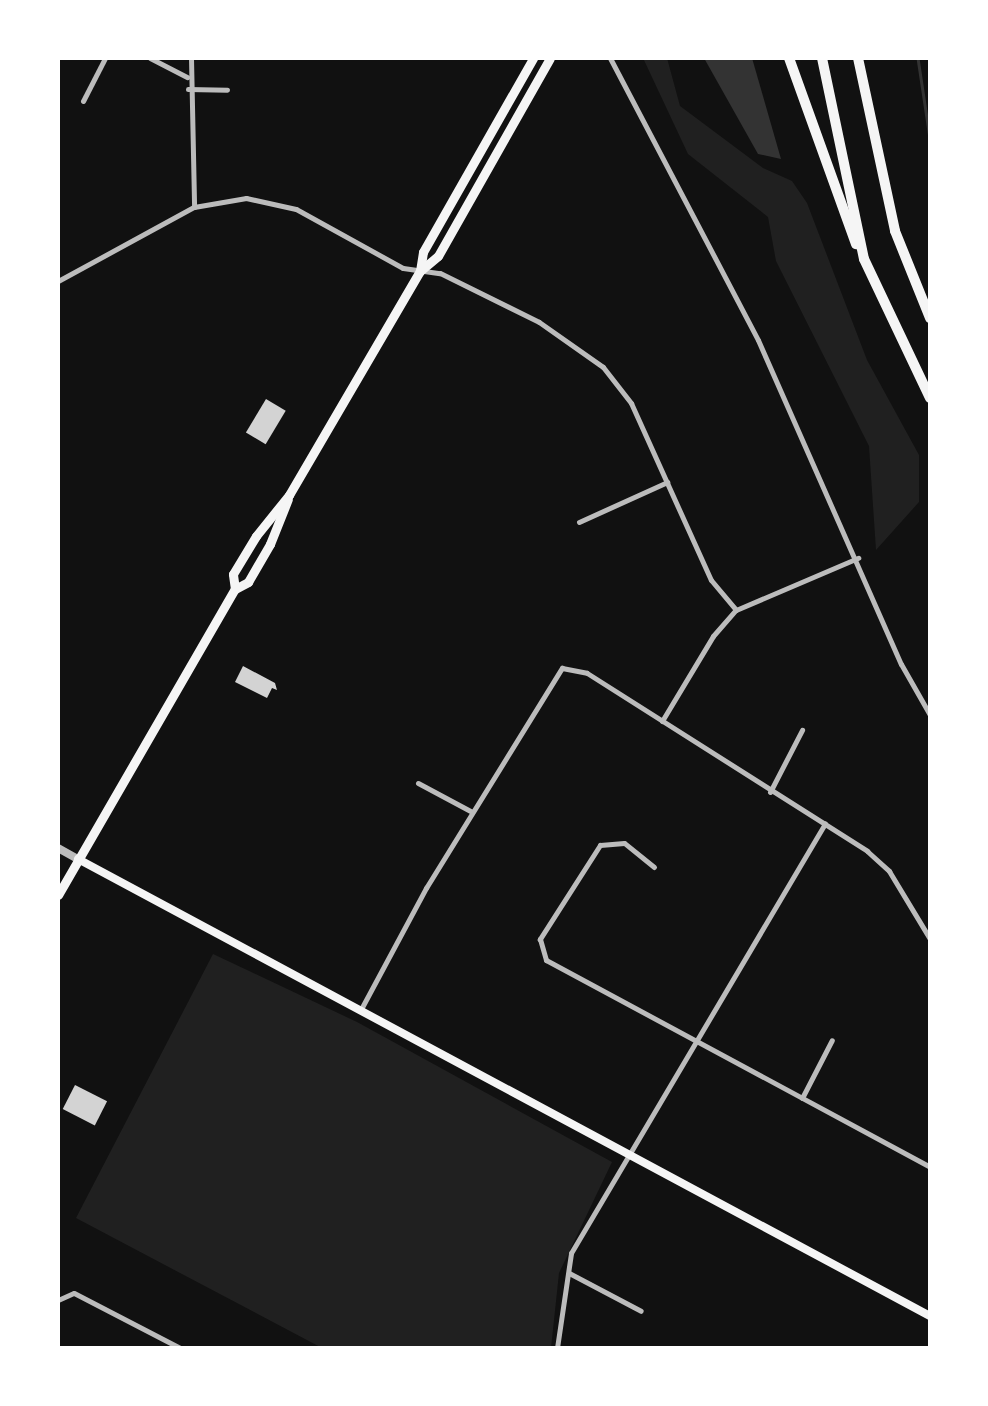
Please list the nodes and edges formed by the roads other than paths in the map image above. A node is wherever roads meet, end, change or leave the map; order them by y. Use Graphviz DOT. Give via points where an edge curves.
graph roads {
  1 [pos="104,58"];
  2 [pos="150,58"];
  3 [pos="191,58"];
  4 [pos="533,58"];
  5 [pos="550,58"];
  6 [pos="610,58"];
  7 [pos="789,58"];
  8 [pos="822,58"];
  9 [pos="858,58"];
  10 [pos="188,78"];
  11 [pos="188,89"];
  12 [pos="227,90"];
  13 [pos="83,102"];
  14 [pos="194,207"];
  15 [pos="864,259"];
  16 [pos="420,271"];
  17 [pos="58,281"];
  18 [pos="930,318"];
  19 [pos="930,398"];
  20 [pos="668,482"];
  21 [pos="290,494"];
  22 [pos="579,522"];
  23 [pos="858,558"];
  24 [pos="234,588"];
  25 [pos="736,610"];
  26 [pos="930,714"];
  27 [pos="662,720"];
  28 [pos="802,730"];
  29 [pos="418,783"];
  30 [pos="770,792"];
  31 [pos="472,812"];
  32 [pos="826,824"];
  33 [pos="58,848"];
  34 [pos="78,858"];
  35 [pos="654,868"];
  36 [pos="58,895"];
  37 [pos="930,939"];
  38 [pos="360,1011"];
  39 [pos="692,1040"];
  40 [pos="832,1040"];
  41 [pos="802,1098"];
  42 [pos="627,1157"];
  43 [pos="930,1167"];
  44 [pos="568,1272"];
  45 [pos="58,1296"];
  46 [pos="641,1311"];
  47 [pos="930,1316"];
  48 [pos="176,1348"];
  49 [pos="558,1348"];
  1 -- 13 [label="street"];
  2 -- 10 [label="street"];
  3 -- 10 [label="street"];
  4 -- 16 [label="main road" via="423,252"];
  5 -- 16 [label="main road" via="438,256"];
  6 -- 23 [label="street" via="758,340"];
  7 -- 15 [label="highway" via="842,217"];
  8 -- 15 [label="highway"];
  9 -- 18 [label="highway" via="886,197"];
  10 -- 11 [label="street"];
  11 -- 12 [label="street"];
  11 -- 14 [label="street"];
  14 -- 16 [label="street" via="272,200"];
  14 -- 17 [label="street"];
  15 -- 19 [label="highway"];
  16 -- 20 [label="street" via="440,274 539,322 589,356 632,402"];
  16 -- 21 [label="main road"];
  20 -- 22 [label="street"];
  20 -- 25 [label="street" via="711,580"];
  21 -- 24 [label="main road" via="266,519 233,574"];
  21 -- 24 [label="main road" via="283,522 248,582"];
  23 -- 25 [label="street"];
  23 -- 26 [label="street" via="901,664"];
  24 -- 34 [label="main road"];
  25 -- 27 [label="street" via="712,636"];
  27 -- 30 [label="street"];
  27 -- 31 [label="street" via="575,666 562,668"];
  28 -- 30 [label="street"];
  29 -- 31 [label="street"];
  30 -- 32 [label="street"];
  31 -- 38 [label="street"];
  32 -- 37 [label="street" via="889,870"];
  32 -- 39 [label="street"];
  33 -- 34 [label="street"];
  34 -- 36 [label="main road"];
  34 -- 38 [label="main road"];
  35 -- 39 [label="street" via="624,843 600,845 540,939 541,952"];
  38 -- 42 [label="main road"];
  39 -- 41 [label="street"];
  39 -- 42 [label="street"];
  40 -- 41 [label="street"];
  41 -- 43 [label="street"];
  42 -- 44 [label="street" via="571,1253"];
  42 -- 47 [label="main road"];
  44 -- 46 [label="street"];
  44 -- 49 [label="street"];
  45 -- 48 [label="street" via="74,1293"];
}
